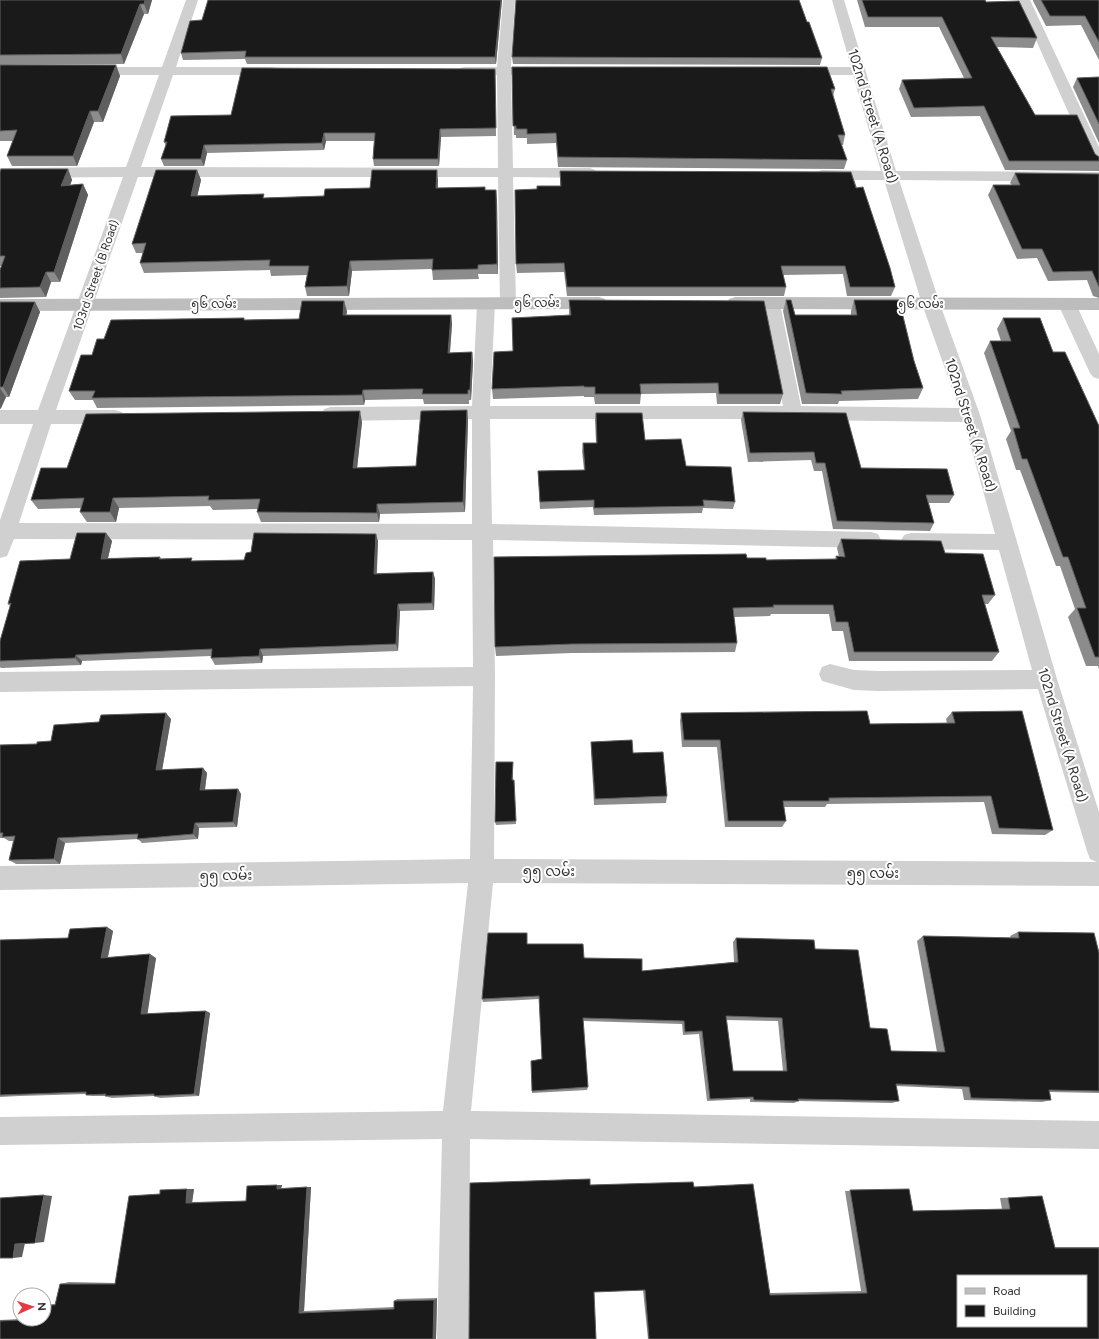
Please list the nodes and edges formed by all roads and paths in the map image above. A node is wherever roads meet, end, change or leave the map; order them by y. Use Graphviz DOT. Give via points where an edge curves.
graph roads {
  1 [pos="192,0"];
  2 [pos="509,0"];
  3 [pos="838,0"];
  4 [pos="1024,0"];
  5 [pos="79,70"];
  6 [pos="166,71"];
  7 [pos="284,71"];
  8 [pos="449,71"];
  9 [pos="559,71"];
  10 [pos="788,71"];
  11 [pos="859,71"];
  12 [pos="504,72"];
  13 [pos="1099,163"];
  14 [pos="132,172"];
  15 [pos="505,172"];
  16 [pos="0,173"];
  17 [pos="607,173"];
  18 [pos="804,175"];
  19 [pos="890,176"];
  20 [pos="1099,177"];
  21 [pos="508,303"];
  22 [pos="611,303"];
  23 [pos="723,303"];
  24 [pos="0,304"];
  25 [pos="86,304"];
  26 [pos="486,304"];
  27 [pos="771,304"];
  28 [pos="931,304"];
  29 [pos="1067,304"];
  30 [pos="1099,304"];
  31 [pos="1099,373"];
  32 [pos="482,412"];
  33 [pos="793,412"];
  34 [pos="314,414"];
  35 [pos="971,415"];
  36 [pos="132,417"];
  37 [pos="0,418"];
  38 [pos="44,418"];
  39 [pos="3,531"];
  40 [pos="484,532"];
  41 [pos="1007,542"];
  42 [pos="0,550"];
  43 [pos="830,674"];
  44 [pos="484,676"];
  45 [pos="1046,679"];
  46 [pos="0,682"];
  47 [pos="1099,851"];
  48 [pos="482,871"];
  49 [pos="1099,874"];
  50 [pos="0,878"];
  51 [pos="456,1125"];
  52 [pos="0,1131"];
  53 [pos="1099,1135"];
  54 [pos="453,1339"];
  1 -- 6 [label="street, 103rd Street (B Road)"];
  2 -- 12 [label="street"];
  3 -- 11 [label="street, 102nd Street (A Road)"];
  4 -- 13 [label="street"];
  5 -- 6 [label="street"];
  6 -- 7 [label="street"];
  6 -- 14 [label="street, 103rd Street (B Road)"];
  8 -- 12 [label="street"];
  9 -- 12 [label="street"];
  10 -- 11 [label="street"];
  11 -- 19 [label="street, 102nd Street (A Road)"];
  12 -- 15 [label="street"];
  14 -- 15 [label="street"];
  14 -- 16 [label="street"];
  14 -- 25 [label="street, 103rd Street (B Road)"];
  15 -- 17 [label="street"];
  15 -- 21 [label="street"];
  18 -- 19 [label="street"];
  19 -- 20 [label="street"];
  19 -- 28 [label="street, 102nd Street (A Road)"];
  21 -- 22 [label="street, ၅၆ လမ်း"];
  21 -- 26 [label="street, ၅၆ လမ်း"];
  23 -- 27 [label="street, ၅၆ လမ်း"];
  24 -- 25 [label="street, ၅၆ လမ်း"];
  25 -- 26 [label="street, ၅၆ လမ်း"];
  25 -- 38 [label="street, 103rd Street (B Road)"];
  26 -- 32 [label="street"];
  27 -- 28 [label="street, ၅၆ လမ်း"];
  27 -- 33 [label="street"];
  28 -- 29 [label="street, ၅၆ လမ်း"];
  28 -- 35 [label="street, 102nd Street (A Road)"];
  29 -- 30 [label="street, ၅၆ လမ်း"];
  29 -- 31 [label="street"];
  32 -- 33 [label="street"];
  32 -- 34 [label="street"];
  32 -- 40 [label="street"];
  33 -- 35 [label="street"];
  35 -- 41 [label="street, 102nd Street (A Road)"];
  36 -- 38 [label="street"];
  37 -- 38 [label="street"];
  38 -- 39 [label="street, 103rd Street (B Road)"];
  39 -- 40 [label="street"];
  39 -- 42 [label="street, 103rd Street (B Road)"];
  40 -- 41 [label="street"];
  40 -- 44 [label="street"];
  41 -- 45 [label="street, 102nd Street (A Road)"];
  43 -- 45 [label="street" via="854,680 878,681"];
  44 -- 46 [label="street"];
  44 -- 48 [label="street"];
  45 -- 47 [label="street, 102nd Street (A Road)"];
  48 -- 49 [label="street, ၅၅ လမ်း"];
  48 -- 50 [label="street, ၅၅ လမ်း"];
  48 -- 51 [label="street"];
  51 -- 52 [label="street"];
  51 -- 53 [label="street"];
  51 -- 54 [label="street"];
}
